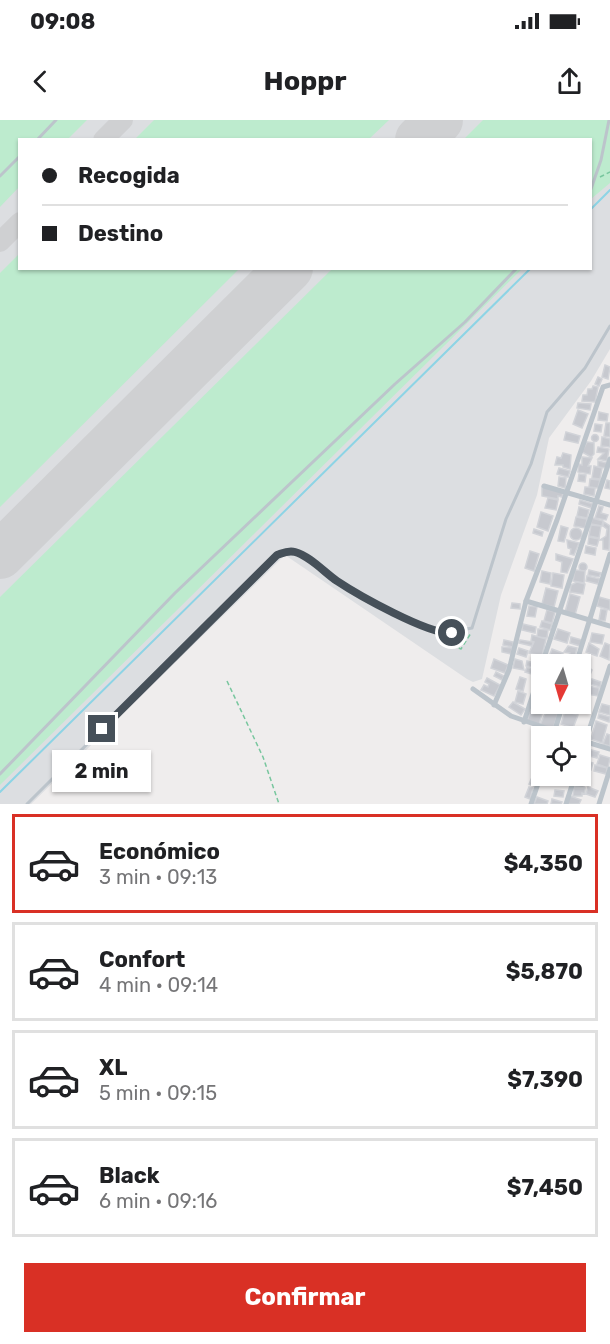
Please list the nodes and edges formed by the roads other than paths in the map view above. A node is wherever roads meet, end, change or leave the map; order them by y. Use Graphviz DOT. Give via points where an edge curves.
graph roads {
  1 [pos="56,120"];
  2 [pos="609,120"];
  3 [pos="39,138"];
  4 [pos="18,158"];
  5 [pos="0,176"];
  6 [pos="592,187"];
  7 [pos="515,270"];
  8 [pos="610,326"];
  9 [pos="607,385"];
  10 [pos="610,459"];
  11 [pos="544,486"];
  12 [pos="567,492"];
  13 [pos="596,501"];
  14 [pos="610,505"];
  15 [pos="610,554"];
  16 [pos="526,601"];
  17 [pos="558,612"];
  18 [pos="590,620"];
  19 [pos="610,626"];
  20 [pos="545,654"];
  21 [pos="579,654"];
  22 [pos="610,666"];
  23 [pos="473,689"];
  24 [pos="531,700"];
  25 [pos="494,705"];
  26 [pos="524,722"];
  27 [pos="534,726"];
  28 [pos="588,726"];
  29 [pos="591,743"];
  30 [pos="610,749"];
  31 [pos="610,769"];
  32 [pos="0,774"];
  33 [pos="537,786"];
  34 [pos="572,786"];
  35 [pos="27,804"];
  36 [pos="531,804"];
  37 [pos="566,804"];
  38 [pos="599,804"];
  1 -- 3 [label="lane"];
  2 -- 6 [label="lane"];
  4 -- 5 [label="lane"];
  7 -- 32 [label="lane" via="465,322 175,593"];
  8 -- 35 [label="lane" via="585,368 544,418 531,464 506,519 472,628 444,633 349,590 296,552 277,555"];
  9 -- 12 [label="street"];
  10 -- 13 [label="street"];
  11 -- 12 [label="street"];
  12 -- 13 [label="street"];
  12 -- 16 [label="street"];
  13 -- 14 [label="street"];
  13 -- 17 [label="street"];
  15 -- 18 [label="street"];
  16 -- 17 [label="street"];
  16 -- 25 [label="street" via="509,670"];
  17 -- 18 [label="street"];
  17 -- 20 [label="street"];
  18 -- 19 [label="street"];
  18 -- 21 [label="street"];
  22 -- 28 [label="street"];
  23 -- 25 [label="street"];
  24 -- 26 [label="street"];
  25 -- 26 [label="street"];
  26 -- 27 [label="street"];
  29 -- 30 [label="street"];
  31 -- 38 [label="street"];
  33 -- 36 [label="street"];
  34 -- 37 [label="street"];
}
